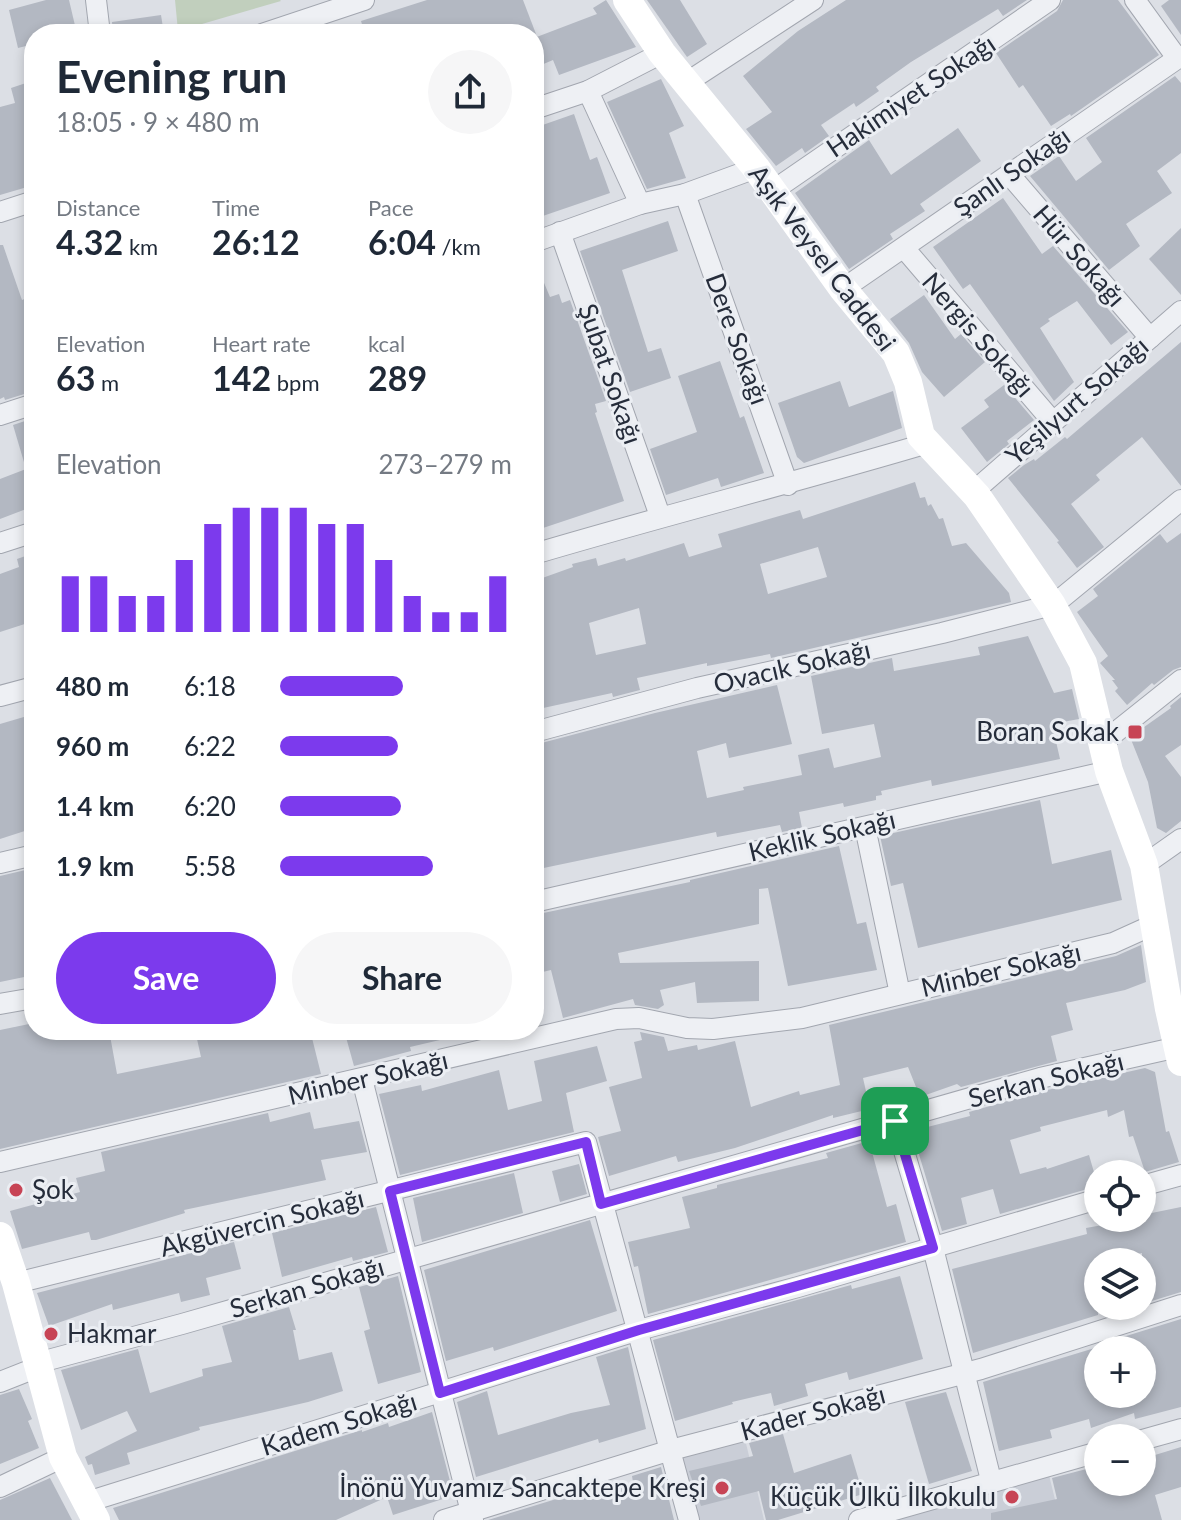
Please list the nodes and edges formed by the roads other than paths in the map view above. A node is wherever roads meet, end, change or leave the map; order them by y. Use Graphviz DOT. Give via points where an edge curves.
graph roads {
  1 [pos="96,0"];
  2 [pos="364,0"];
  3 [pos="627,0"];
  4 [pos="813,0"];
  5 [pos="1050,0"];
  6 [pos="1135,0"];
  7 [pos="99,24"];
  8 [pos="301,24"];
  9 [pos="662,53"];
  10 [pos="1179,57"];
  11 [pos="686,83"];
  12 [pos="588,91"];
  13 [pos="544,106"];
  14 [pos="1009,174"];
  15 [pos="764,180"];
  16 [pos="685,194"];
  17 [pos="24,204"];
  18 [pos="640,204"];
  19 [pos="0,212"];
  20 [pos="560,232"];
  21 [pos="544,238"];
  22 [pos="904,248"];
  23 [pos="843,289"];
  24 [pos="1181,311"];
  25 [pos="1150,338"];
  26 [pos="24,407"];
  27 [pos="0,415"];
  28 [pos="1053,422"];
  29 [pos="928,443"];
  30 [pos="788,485"];
  31 [pos="973,492"];
  32 [pos="1181,500"];
  33 [pos="660,516"];
  34 [pos="24,535"];
  35 [pos="0,543"];
  36 [pos="544,551"];
  37 [pos="1052,606"];
  38 [pos="1181,680"];
  39 [pos="24,690"];
  40 [pos="0,696"];
  41 [pos="544,729"];
  42 [pos="1102,743"];
  43 [pos="1109,771"];
  44 [pos="865,827"];
  45 [pos="1181,839"];
  46 [pos="24,857"];
  47 [pos="0,863"];
  48 [pos="1144,865"];
  49 [pos="544,900"];
  50 [pos="1155,924"];
  51 [pos="900,994"];
  52 [pos="24,1000"];
  53 [pos="0,1004"];
  54 [pos="1175,1006"];
  55 [pos="544,1032"];
  56 [pos="511,1040"];
  57 [pos="1180,1055"];
  58 [pos="362,1079"];
  59 [pos="895,1121"];
  60 [pos="0,1162"];
  61 [pos="1181,1175"];
  62 [pos="1156,1182"];
  63 [pos="390,1191"];
  64 [pos="1084,1203"];
  65 [pos="601,1204"];
  66 [pos="0,1236"];
  67 [pos="933,1248"];
  68 [pos="407,1258"];
  69 [pos="8,1272"];
  70 [pos="1181,1305"];
  71 [pos="639,1330"];
  72 [pos="38,1365"];
  73 [pos="964,1373"];
  74 [pos="0,1382"];
  75 [pos="440,1393"];
  76 [pos="1181,1429"];
  77 [pos="1156,1436"];
  78 [pos="671,1450"];
  79 [pos="1084,1456"];
  80 [pos="63,1457"];
  81 [pos="991,1480"];
  82 [pos="0,1487"];
  83 [pos="91,1511"];
  84 [pos="472,1516"];
  85 [pos="444,1520"];
  86 [pos="689,1520"];
  87 [pos="859,1520"];
  1 -- 7 [label="street"];
  2 -- 8 [label="street"];
  3 -- 9 [label="street, Aşık Veysel Caddesi"];
  4 -- 11 [label="street"];
  5 -- 15 [label="street, Hakimiyet Sokağı"];
  6 -- 10 [label="street"];
  9 -- 11 [label="street, Aşık Veysel Caddesi"];
  9 -- 12 [label="street"];
  10 -- 14 [label="street, Şanlı Sokağı"];
  11 -- 15 [label="street, Aşık Veysel Caddesi"];
  12 -- 13 [label="street"];
  12 -- 18 [label="street"];
  14 -- 22 [label="street, Şanlı Sokağı"];
  14 -- 25 [label="street, Hür Sokağı"];
  15 -- 16 [label="street, Hakimiyet Sokağı"];
  15 -- 23 [label="street, Aşık Veysel Caddesi"];
  16 -- 18 [label="street, Hakimiyet Sokağı"];
  16 -- 30 [label="street, Dere Sokağı"];
  17 -- 19 [label="street"];
  18 -- 20 [label="street, Hakimiyet Sokağı"];
  20 -- 21 [label="street, Hakimiyet Sokağı"];
  20 -- 33 [label="street, Şubat Sokağı"];
  22 -- 23 [label="street, Şanlı Sokağı"];
  22 -- 28 [label="street, Nergis Sokağı"];
  23 -- 29 [label="street, Aşık Veysel Caddesi" via="896,353 921,436"];
  24 -- 25 [label="street, Yeşilyurt Sokağı"];
  25 -- 28 [label="street, Yeşilyurt Sokağı"];
  26 -- 27 [label="street"];
  28 -- 31 [label="street, Yeşilyurt Sokağı"];
  29 -- 30 [label="street"];
  29 -- 31 [label="street, Aşık Veysel Caddesi"];
  30 -- 33 [label="street"];
  31 -- 37 [label="street, Aşık Veysel Caddesi"];
  32 -- 37 [label="street"];
  33 -- 36 [label="street"];
  34 -- 35 [label="street"];
  37 -- 41 [label="street, Ovacık Sokağı" via="697,688"];
  37 -- 42 [label="street, Aşık Veysel Caddesi" via="1083,663"];
  38 -- 42 [label="street"];
  39 -- 40 [label="street"];
  42 -- 43 [label="street, Aşık Veysel Caddesi"];
  43 -- 44 [label="street, Keklik Sokağı"];
  43 -- 48 [label="street, Aşık Veysel Caddesi"];
  44 -- 49 [label="street, Keklik Sokağı"];
  44 -- 51 [label="street"];
  45 -- 48 [label="street"];
  46 -- 47 [label="street"];
  48 -- 50 [label="street, Aşık Veysel Caddesi"];
  50 -- 51 [label="street, Minber Sokağı" via="1113,943"];
  50 -- 54 [label="street, Aşık Veysel Caddesi"];
  51 -- 55 [label="street, Minber Sokağı" via="802,1018 728,1027 687,1028 639,1018"];
  52 -- 53 [label="street"];
  54 -- 57 [label="street, Aşık Veysel Caddesi"];
  56 -- 58 [label="street, Minber Sokağı"];
  57 -- 59 [label="street, Serkan Sokağı" via="1040,1078"];
  58 -- 60 [label="street, Minber Sokağı"];
  58 -- 63 [label="street"];
  59 -- 65 [label="street, Serkan Sokağı"];
  59 -- 67 [label="street"];
  61 -- 62 [label="street"];
  63 -- 65 [label="street, Akgüvercin Sokağı" via="586,1142"];
  63 -- 68 [label="street"];
  63 -- 69 [label="street, Akgüvercin Sokağı"];
  64 -- 67 [label="street, Kadem Sokağı"];
  65 -- 68 [label="street, Serkan Sokağı"];
  65 -- 71 [label="street"];
  66 -- 69 [label="street"];
  67 -- 71 [label="street, Kadem Sokağı"];
  67 -- 73 [label="street"];
  68 -- 72 [label="street, Serkan Sokağı"];
  68 -- 75 [label="street"];
  69 -- 72 [label="street"];
  70 -- 73 [label="street, Kader Sokağı"];
  71 -- 75 [label="street, Kadem Sokağı"];
  71 -- 78 [label="street"];
  72 -- 74 [label="street, Serkan Sokağı"];
  72 -- 80 [label="street"];
  73 -- 78 [label="street, Kader Sokağı"];
  73 -- 81 [label="street"];
  75 -- 83 [label="street, Kadem Sokağı"];
  75 -- 84 [label="street"];
  76 -- 77 [label="street"];
  78 -- 84 [label="street, Kader Sokağı"];
  78 -- 86 [label="street"];
  79 -- 81 [label="street"];
  80 -- 82 [label="street"];
  80 -- 83 [label="street"];
  81 -- 87 [label="street"];
  84 -- 85 [label="street, Kader Sokağı"];
}
